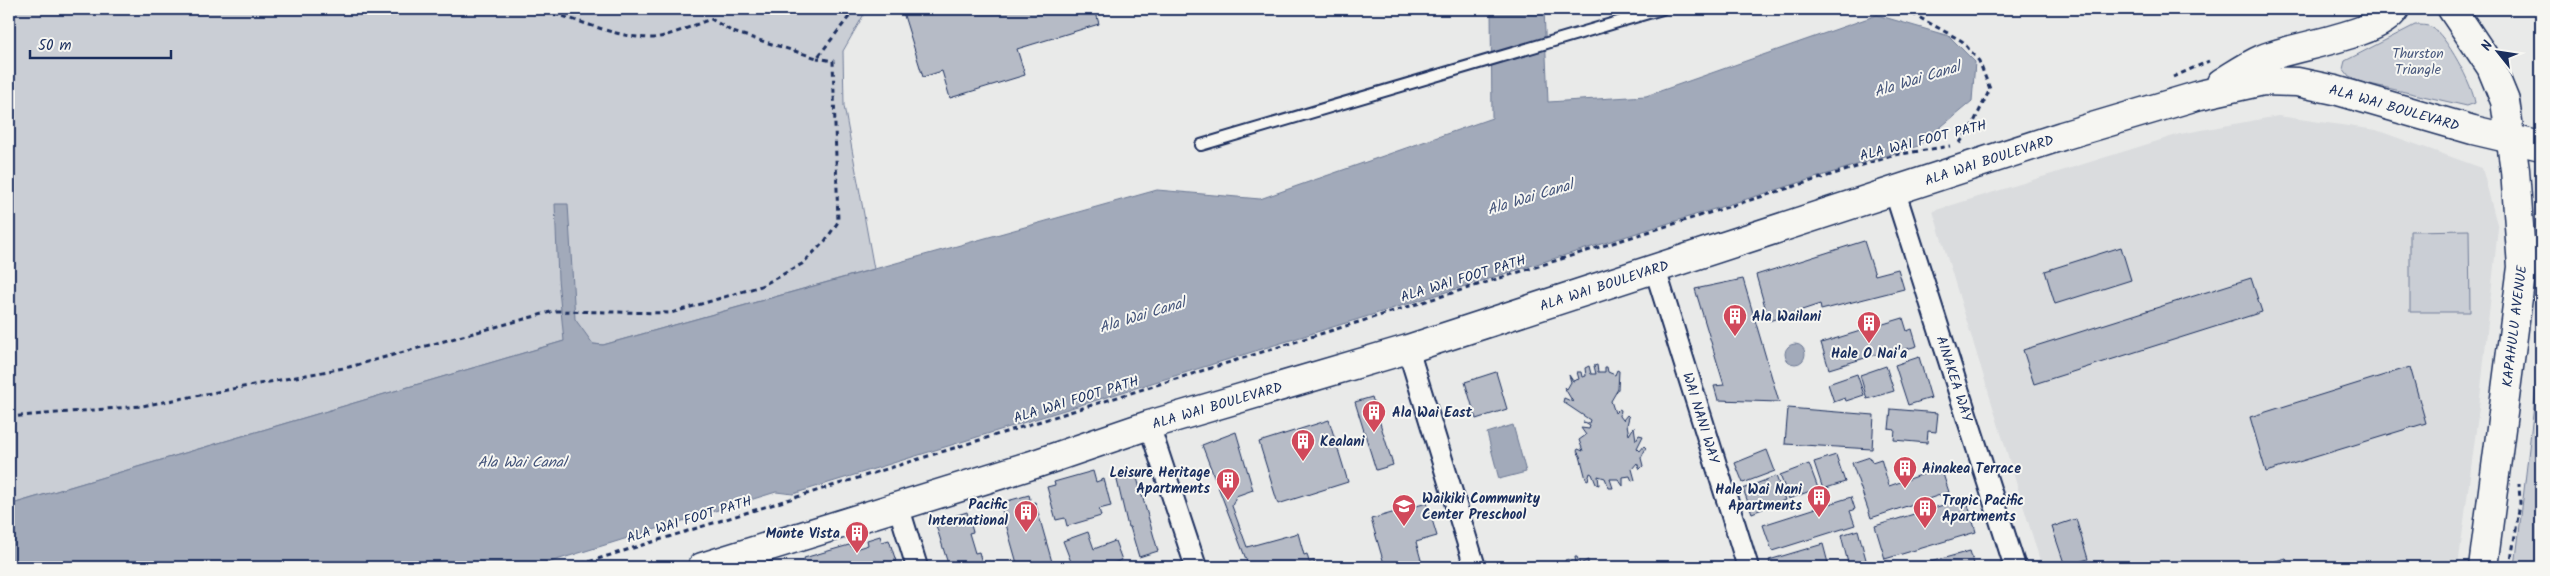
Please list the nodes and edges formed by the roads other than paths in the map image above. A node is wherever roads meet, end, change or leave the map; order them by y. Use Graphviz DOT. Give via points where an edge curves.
graph roads {
  1 [pos="1662,9"];
  2 [pos="2395,9"];
  3 [pos="2457,12"];
  4 [pos="2200,95"];
  5 [pos="2510,139"];
  6 [pos="1201,145"];
  7 [pos="2541,146"];
  8 [pos="1895,192"];
  9 [pos="1655,269"];
  10 [pos="1408,349"];
  11 [pos="1149,425"];
  12 [pos="898,506"];
  13 [pos="702,567"];
  14 [pos="917,567"];
  15 [pos="1196,567"];
  16 [pos="1475,567"];
  17 [pos="1748,567"];
  18 [pos="2015,567"];
  19 [pos="2482,567"];
  1 -- 6 [label="lane"];
  2 -- 4 [label="main road" via="2387,17 2353,34 2262,59"];
  3 -- 5 [label="main road, KAPAHULU AVENUE" via="2494,75 2505,101"];
  4 -- 5 [label="main road, ALA WAI BOULEVARD" via="2263,82 2297,82"];
  4 -- 8 [label="main road, ALA WAI BOULEVARD" via="2062,136"];
  5 -- 7 [label="main road, ALA WAI BOULEVARD"];
  5 -- 19 [label="main road, KAPAHULU AVENUE" via="2522,266"];
  8 -- 9 [label="main road, ALA WAI BOULEVARD"];
  8 -- 18 [label="street, AINAKEA WAY"];
  9 -- 10 [label="main road, ALA WAI BOULEVARD"];
  9 -- 17 [label="street, WAI NANI WAY"];
  10 -- 11 [label="main road, ALA WAI BOULEVARD"];
  10 -- 16 [label="street"];
  11 -- 12 [label="main road, ALA WAI BOULEVARD"];
  11 -- 15 [label="street"];
  12 -- 13 [label="main road, ALA WAI BOULEVARD"];
  12 -- 14 [label="street"];
}
